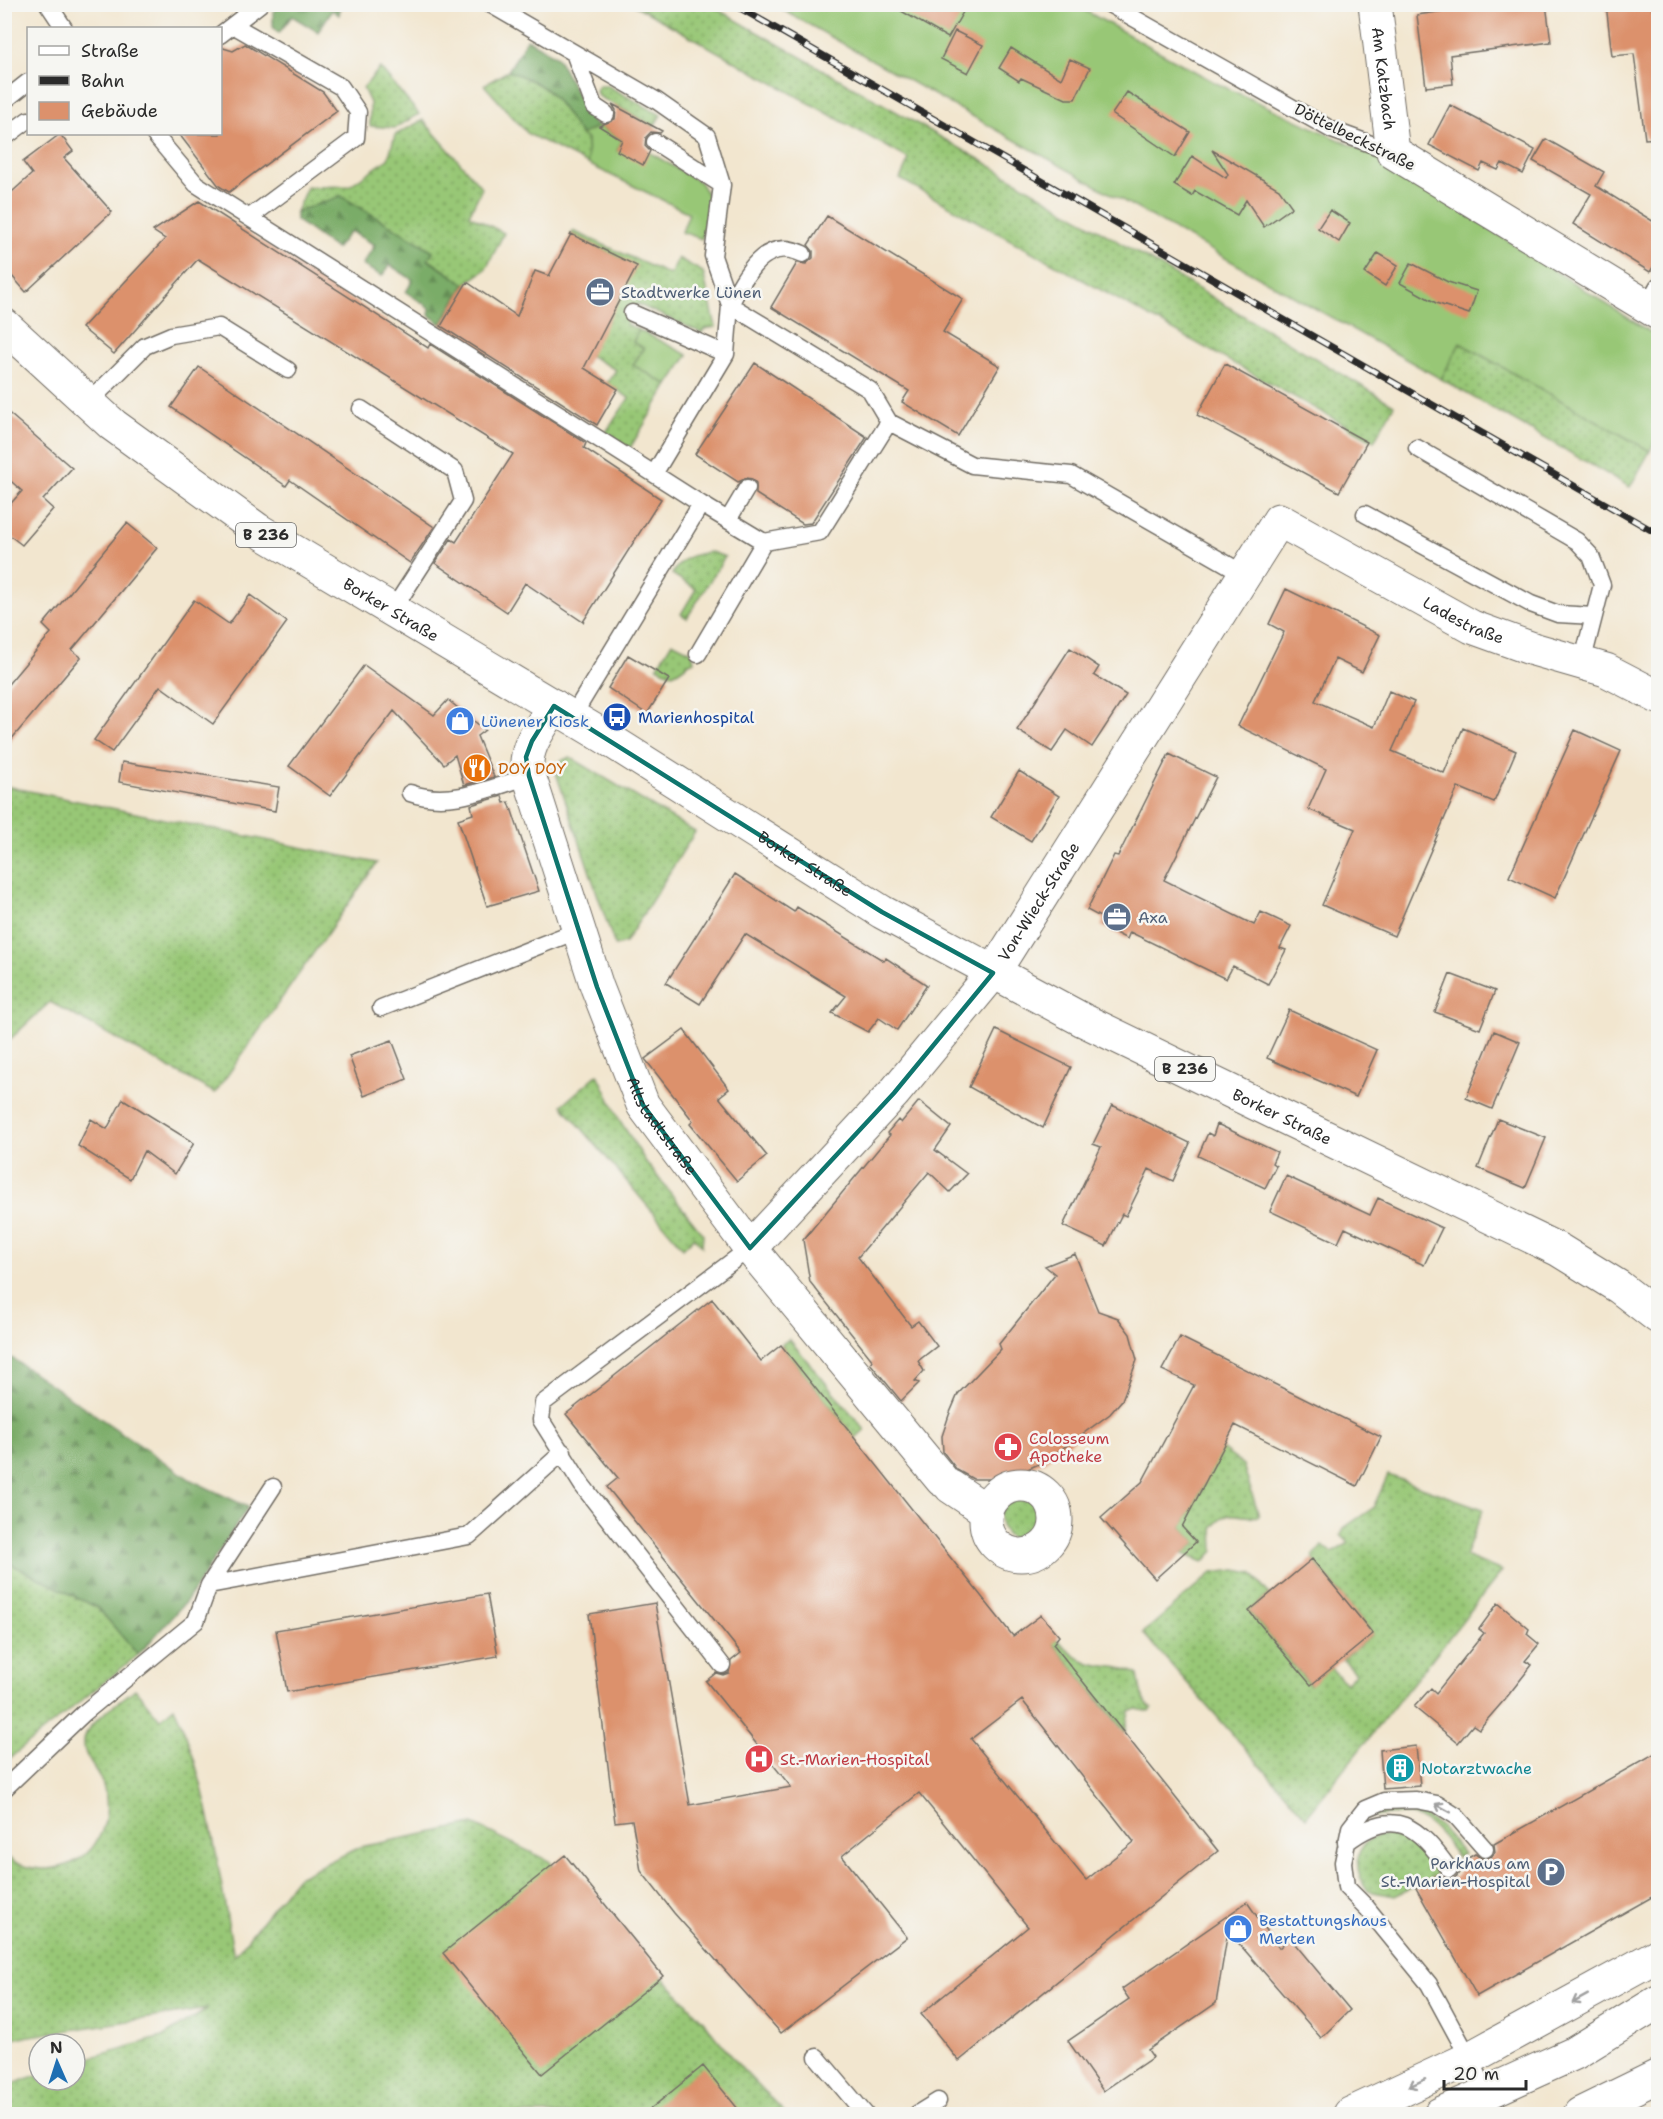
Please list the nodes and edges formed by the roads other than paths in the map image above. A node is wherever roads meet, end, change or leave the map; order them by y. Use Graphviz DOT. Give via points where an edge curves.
graph roads {
  1 [pos="48,4"];
  2 [pos="260,4"];
  3 [pos="490,4"];
  4 [pos="1109,4"];
  5 [pos="1375,4"];
  6 [pos="63,27"];
  7 [pos="227,30"];
  8 [pos="574,53"];
  9 [pos="27,83"];
  10 [pos="4,101"];
  11 [pos="606,114"];
  12 [pos="27,121"];
  13 [pos="155,135"];
  14 [pos="4,138"];
  15 [pos="655,142"];
  16 [pos="1393,152"];
  17 [pos="722,185"];
  18 [pos="250,218"];
  19 [pos="803,254"];
  20 [pos="1654,301"];
  21 [pos="730,305"];
  22 [pos="632,313"];
  23 [pos="4,325"];
  24 [pos="726,354"];
  25 [pos="288,370"];
  26 [pos="88,403"];
  27 [pos="361,409"];
  28 [pos="889,422"];
  29 [pos="1417,448"];
  30 [pos="654,474"];
  31 [pos="747,488"];
  32 [pos="701,504"];
  33 [pos="1365,514"];
  34 [pos="728,520"];
  35 [pos="1279,520"];
  36 [pos="764,542"];
  37 [pos="1246,575"];
  38 [pos="392,611"];
  39 [pos="1594,616"];
  40 [pos="698,654"];
  41 [pos="1582,663"];
  42 [pos="1659,697"];
  43 [pos="563,712"];
  44 [pos="529,776"];
  45 [pos="410,794"];
  46 [pos="579,930"];
  47 [pos="993,973"];
  48 [pos="381,1008"];
  49 [pos="750,1248"];
  50 [pos="1659,1317"];
  51 [pos="563,1452"];
  52 [pos="273,1487"];
  53 [pos="987,1511"];
  54 [pos="209,1586"];
  55 [pos="722,1665"];
  56 [pos="4,1789"];
  57 [pos="1346,1843"];
  58 [pos="1485,1849"];
  59 [pos="1449,1869"];
  60 [pos="1659,1955"];
  61 [pos="1659,2002"];
  62 [pos="817,2057"];
  63 [pos="1470,2058"];
  64 [pos="1659,2076"];
  65 [pos="1488,2093"];
  66 [pos="938,2102"];
  67 [pos="866,2115"];
  68 [pos="917,2115"];
  69 [pos="1350,2115"];
  70 [pos="1440,2115"];
  71 [pos="1580,2115"];
  1 -- 6 [label="lane"];
  2 -- 7 [label="lane"];
  3 -- 8 [label="lane"];
  4 -- 16 [label="lane, Döttelbeckstraße" via="1332,130"];
  5 -- 16 [label="street, Am Katzbach"];
  7 -- 18 [label="lane" via="340,87 358,112 356,138"];
  8 -- 11 [label="lane" via="594,106"];
  8 -- 17 [label="lane" via="707,136"];
  9 -- 10 [label="lane"];
  12 -- 14 [label="lane"];
  13 -- 18 [label="lane" via="196,184"];
  15 -- 17 [label="lane"];
  16 -- 20 [label="street, Döttelbeckstraße"];
  17 -- 21 [label="lane" via="713,256"];
  18 -- 30 [label="lane"];
  19 -- 21 [label="lane" via="782,249 764,254 748,270"];
  21 -- 24 [label="lane"];
  21 -- 28 [label="lane" via="870,390"];
  22 -- 24 [label="lane"];
  23 -- 26 [label="street, Borker Straße / B 236"];
  24 -- 30 [label="lane"];
  25 -- 26 [label="lane" via="219,327 171,334 145,346"];
  26 -- 38 [label="street, Borker Straße / B 236" via="258,530"];
  27 -- 38 [label="lane" via="455,471 463,501"];
  28 -- 36 [label="lane" via="820,532"];
  28 -- 37 [label="lane" via="972,465 1071,475"];
  29 -- 39 [label="lane" via="1577,541 1599,571 1602,585"];
  30 -- 32 [label="lane"];
  31 -- 34 [label="lane"];
  32 -- 34 [label="lane"];
  32 -- 43 [label="lane"];
  33 -- 39 [label="lane" via="1531,604 1558,614"];
  34 -- 36 [label="lane"];
  35 -- 37 [label="street, Von-Wieck-Straße"];
  35 -- 41 [label="street, Ladestraße" via="1472,627"];
  36 -- 40 [label="lane"];
  37 -- 47 [label="street, Von-Wieck-Straße"];
  38 -- 43 [label="street, Borker Straße / B 236"];
  39 -- 41 [label="lane"];
  41 -- 42 [label="street, Ladestraße" via="1606,670"];
  43 -- 44 [label="street, Altstadtstraße" via="532,741 526,757"];
  43 -- 47 [label="street, Borker Straße / B 236" via="882,912"];
  44 -- 45 [label="lane" via="466,796 423,798"];
  44 -- 46 [label="street, Altstadtstraße"];
  46 -- 48 [label="lane"];
  46 -- 49 [label="street, Altstadtstraße" via="643,1105"];
  47 -- 49 [label="street, Von-Wieck-Straße" via="894,1093"];
  47 -- 50 [label="street, Borker Straße / B 236" via="1559,1250"];
  49 -- 51 [label="lane" via="543,1403 541,1420"];
  49 -- 53 [label="street, Altstadtstraße" via="946,1483"];
  51 -- 54 [label="lane" via="469,1536"];
  51 -- 55 [label="lane" via="582,1485"];
  52 -- 54 [label="lane"];
  54 -- 56 [label="lane" via="196,1621 84,1713"];
  58 -- 57 [label="lane, one-way" via="1456,1816 1437,1804 1416,1800 1384,1801 1365,1809 1350,1828"];
  57 -- 59 [label="lane" via="1360,1832 1392,1823 1409,1826 1428,1839"];
  57 -- 63 [label="lane" via="1346,1887 1429,1984"];
  60 -- 63 [label="street, one-way"];
  61 -- 65 [label="street" via="1575,2053"];
  62 -- 67 [label="lane"];
  63 -- 65 [label="lane"];
  63 -- 69 [label="street, one-way"];
  64 -- 71 [label="street"];
  65 -- 70 [label="street"];
  66 -- 68 [label="lane"];
}
